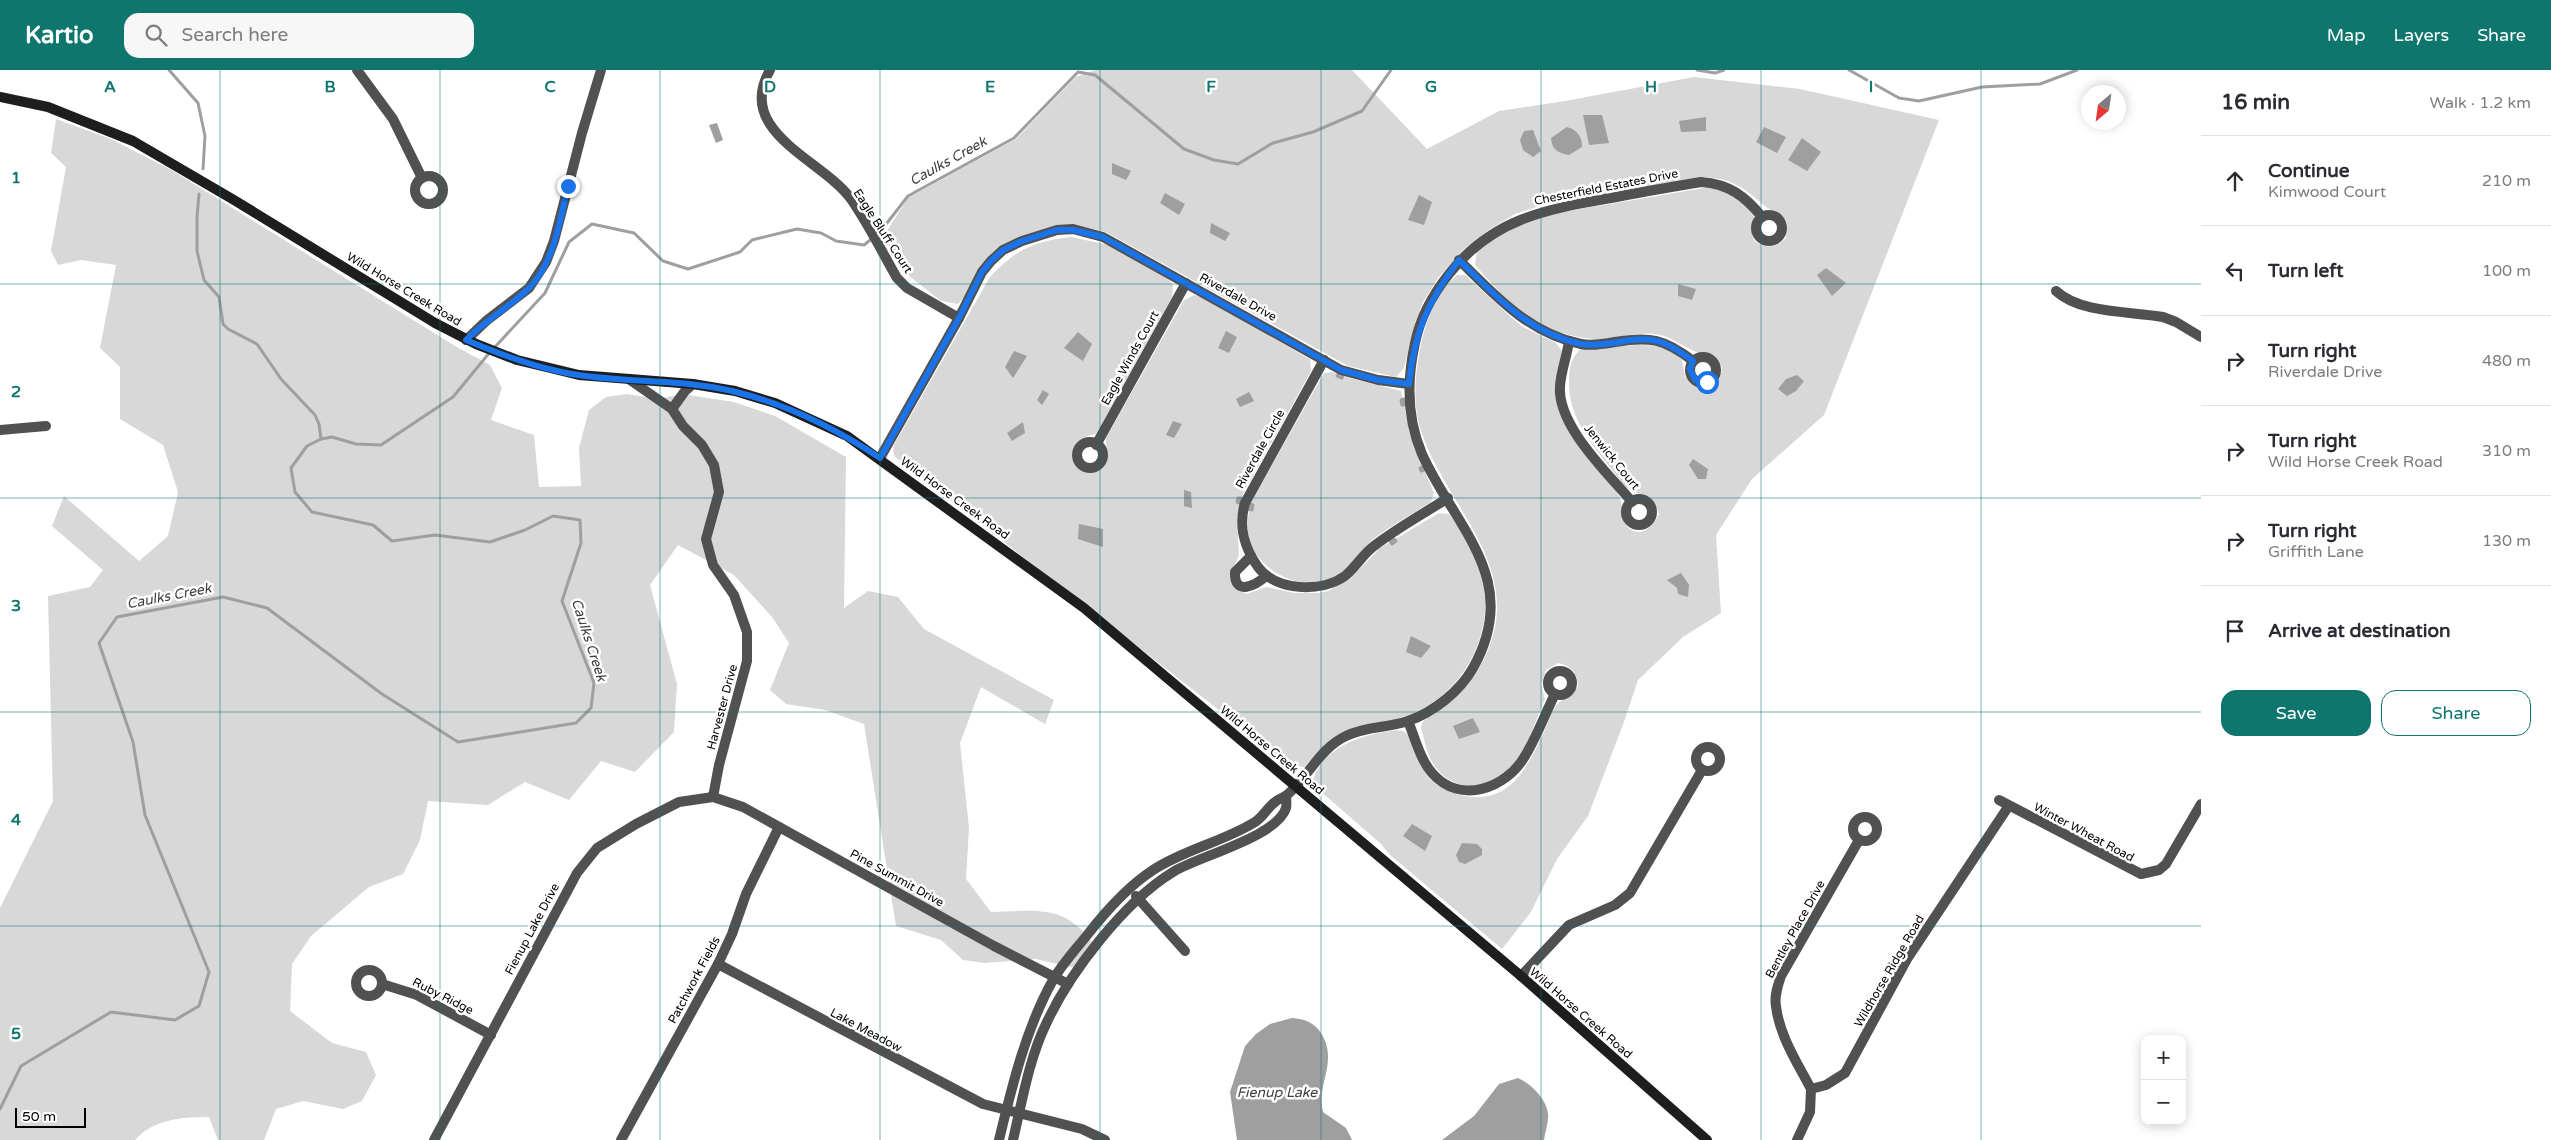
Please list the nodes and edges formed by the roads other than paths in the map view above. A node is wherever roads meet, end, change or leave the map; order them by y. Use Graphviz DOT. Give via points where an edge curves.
graph roads {
  1 [pos="357,70"];
  2 [pos="601,70"];
  3 [pos="770,70"];
  4 [pos="0,97"];
  5 [pos="422,178"];
  6 [pos="1762,217"];
  7 [pos="1459,260"];
  8 [pos="1186,283"];
  9 [pos="2056,291"];
  10 [pos="959,318"];
  11 [pos="2201,337"];
  12 [pos="466,340"];
  13 [pos="1569,341"];
  14 [pos="1324,360"];
  15 [pos="1693,361"];
  16 [pos="630,380"];
  17 [pos="693,384"];
  18 [pos="1409,384"];
  19 [pos="672,409"];
  20 [pos="46,426"];
  21 [pos="0,430"];
  22 [pos="1096,445"];
  23 [pos="880,458"];
  24 [pos="1448,498"];
  25 [pos="1632,502"];
  26 [pos="1251,556"];
  27 [pos="1266,576"];
  28 [pos="1555,694"];
  29 [pos="1408,721"];
  30 [pos="1702,770"];
  31 [pos="1295,786"];
  32 [pos="1286,796"];
  33 [pos="713,797"];
  34 [pos="2004,803"];
  35 [pos="2201,804"];
  36 [pos="780,827"];
  37 [pos="1859,840"];
  38 [pos="1130,889"];
  39 [pos="1139,899"];
  40 [pos="1185,951"];
  41 [pos="718,964"];
  42 [pos="1521,976"];
  43 [pos="1055,977"];
  44 [pos="382,984"];
  45 [pos="1068,984"];
  46 [pos="491,1035"];
  47 [pos="1811,1089"];
  48 [pos="1006,1110"];
  49 [pos="1019,1114"];
  50 [pos="434,1140"];
  51 [pos="621,1140"];
  52 [pos="999,1140"];
  53 [pos="1013,1140"];
  54 [pos="1105,1140"];
  55 [pos="1707,1140"];
  56 [pos="1797,1140"];
  1 -- 5 [label="street" via="393,119"];
  2 -- 12 [label="street" via="546,262 529,288"];
  3 -- 10 [label="street, Eagle Bluff Court" via="764,82 763,108 775,134 850,198 897,278 907,288"];
  4 -- 12 [label="main road, Wild Horse Creek Road" via="48,107 133,141"];
  6 -- 7 [label="street, Chesterfield Estates Drive" via="1740,194 1721,185 1701,182 1544,210 1493,233"];
  7 -- 13 [label="street" via="1514,314 1545,333"];
  7 -- 18 [label="street, Chesterfield Estates Drive" via="1423,317 1416,338"];
  8 -- 10 [label="street, Riverdale Drive" via="1103,237 1057,230 1022,241 997,256 982,272"];
  8 -- 14 [label="street, Riverdale Drive"];
  8 -- 22 [label="street, Eagle Winds Court"];
  9 -- 11 [label="street" via="2080,306 2163,317"];
  10 -- 23 [label="street, Riverdale Drive"];
  12 -- 16 [label="main road, Wild Horse Creek Road" via="517,360 579,375"];
  13 -- 15 [label="street" via="1597,344 1652,339 1672,346"];
  13 -- 25 [label="street, Jenwick Court" via="1560,387 1564,411 1576,434"];
  14 -- 18 [label="street, Riverdale Drive" via="1341,370"];
  14 -- 26 [label="street, Riverdale Circle" via="1245,503 1241,529"];
  16 -- 17 [label="main road, Wild Horse Creek Road"];
  16 -- 19 [label="street, Harvester Drive"];
  17 -- 19 [label="street"];
  17 -- 23 [label="main road, Wild Horse Creek Road" via="735,391 775,403 847,436"];
  18 -- 24 [label="street, Chesterfield Estates Drive" via="1411,416 1421,452"];
  19 -- 33 [label="street, Harvester Drive" via="714,465 718,492 706,539 713,565 734,595 747,632 747,661"];
  20 -- 21 [label="street"];
  23 -- 31 [label="main road, Wild Horse Creek Road" via="1084,608"];
  24 -- 27 [label="street" via="1373,546 1346,575 1337,580 1303,587"];
  24 -- 29 [label="street, Chesterfield Estates Drive" via="1480,555 1487,577 1490,614 1487,633 1464,682 1438,704"];
  26 -- 27 [label="street, Riverdale Circle"];
  26 -- 27 [label="street" via="1235,572 1238,582 1250,588"];
  28 -- 29 [label="street" via="1522,760 1505,779 1485,789 1463,790 1437,778 1427,766"];
  29 -- 31 [label="street, Chesterfield Estates Drive" via="1357,732 1338,740"];
  30 -- 42 [label="street" via="1630,893 1615,905 1569,925"];
  31 -- 32 [label="street, Chesterfield Estates Drive"];
  31 -- 42 [label="main road, Wild Horse Creek Road"];
  32 -- 38 [label="street" via="1276,801 1259,820 1152,870"];
  32 -- 39 [label="street" via="1286,808 1272,826 1173,872"];
  33 -- 36 [label="street, Pine Summit Drive" via="743,807"];
  33 -- 46 [label="street, Fienup Lake Drive" via="679,802 597,848 577,873"];
  34 -- 35 [label="street, Winter Wheat Road" via="2132,871 2150,874 2166,864"];
  34 -- 47 [label="street, Wildhorse Ridge Road" via="1907,959 1845,1074"];
  36 -- 41 [label="street, Patchwork Fields" via="746,894"];
  36 -- 43 [label="street, Pine Summit Drive"];
  37 -- 47 [label="street, Bentley Place Drive" via="1776,992 1782,1028"];
  38 -- 39 [label="street"];
  38 -- 43 [label="street" via="1107,909"];
  39 -- 40 [label="street"];
  39 -- 45 [label="street" via="1104,934"];
  41 -- 48 [label="street, Lake Meadow" via="983,1104"];
  41 -- 51 [label="street, Patchwork Fields"];
  42 -- 55 [label="main road, Wild Horse Creek Road"];
  43 -- 45 [label="street, Pine Summit Drive"];
  43 -- 48 [label="street" via="1034,1020"];
  44 -- 46 [label="street, Ruby Ridge" via="417,995"];
  45 -- 49 [label="street" via="1045,1024"];
  46 -- 50 [label="street, Fienup Lake Drive"];
  47 -- 56 [label="street" via="1810,1112"];
  48 -- 49 [label="street, Lake Meadow"];
  48 -- 52 [label="street"];
  49 -- 53 [label="street"];
  49 -- 54 [label="street, Lake Meadow" via="1082,1129"];
}
